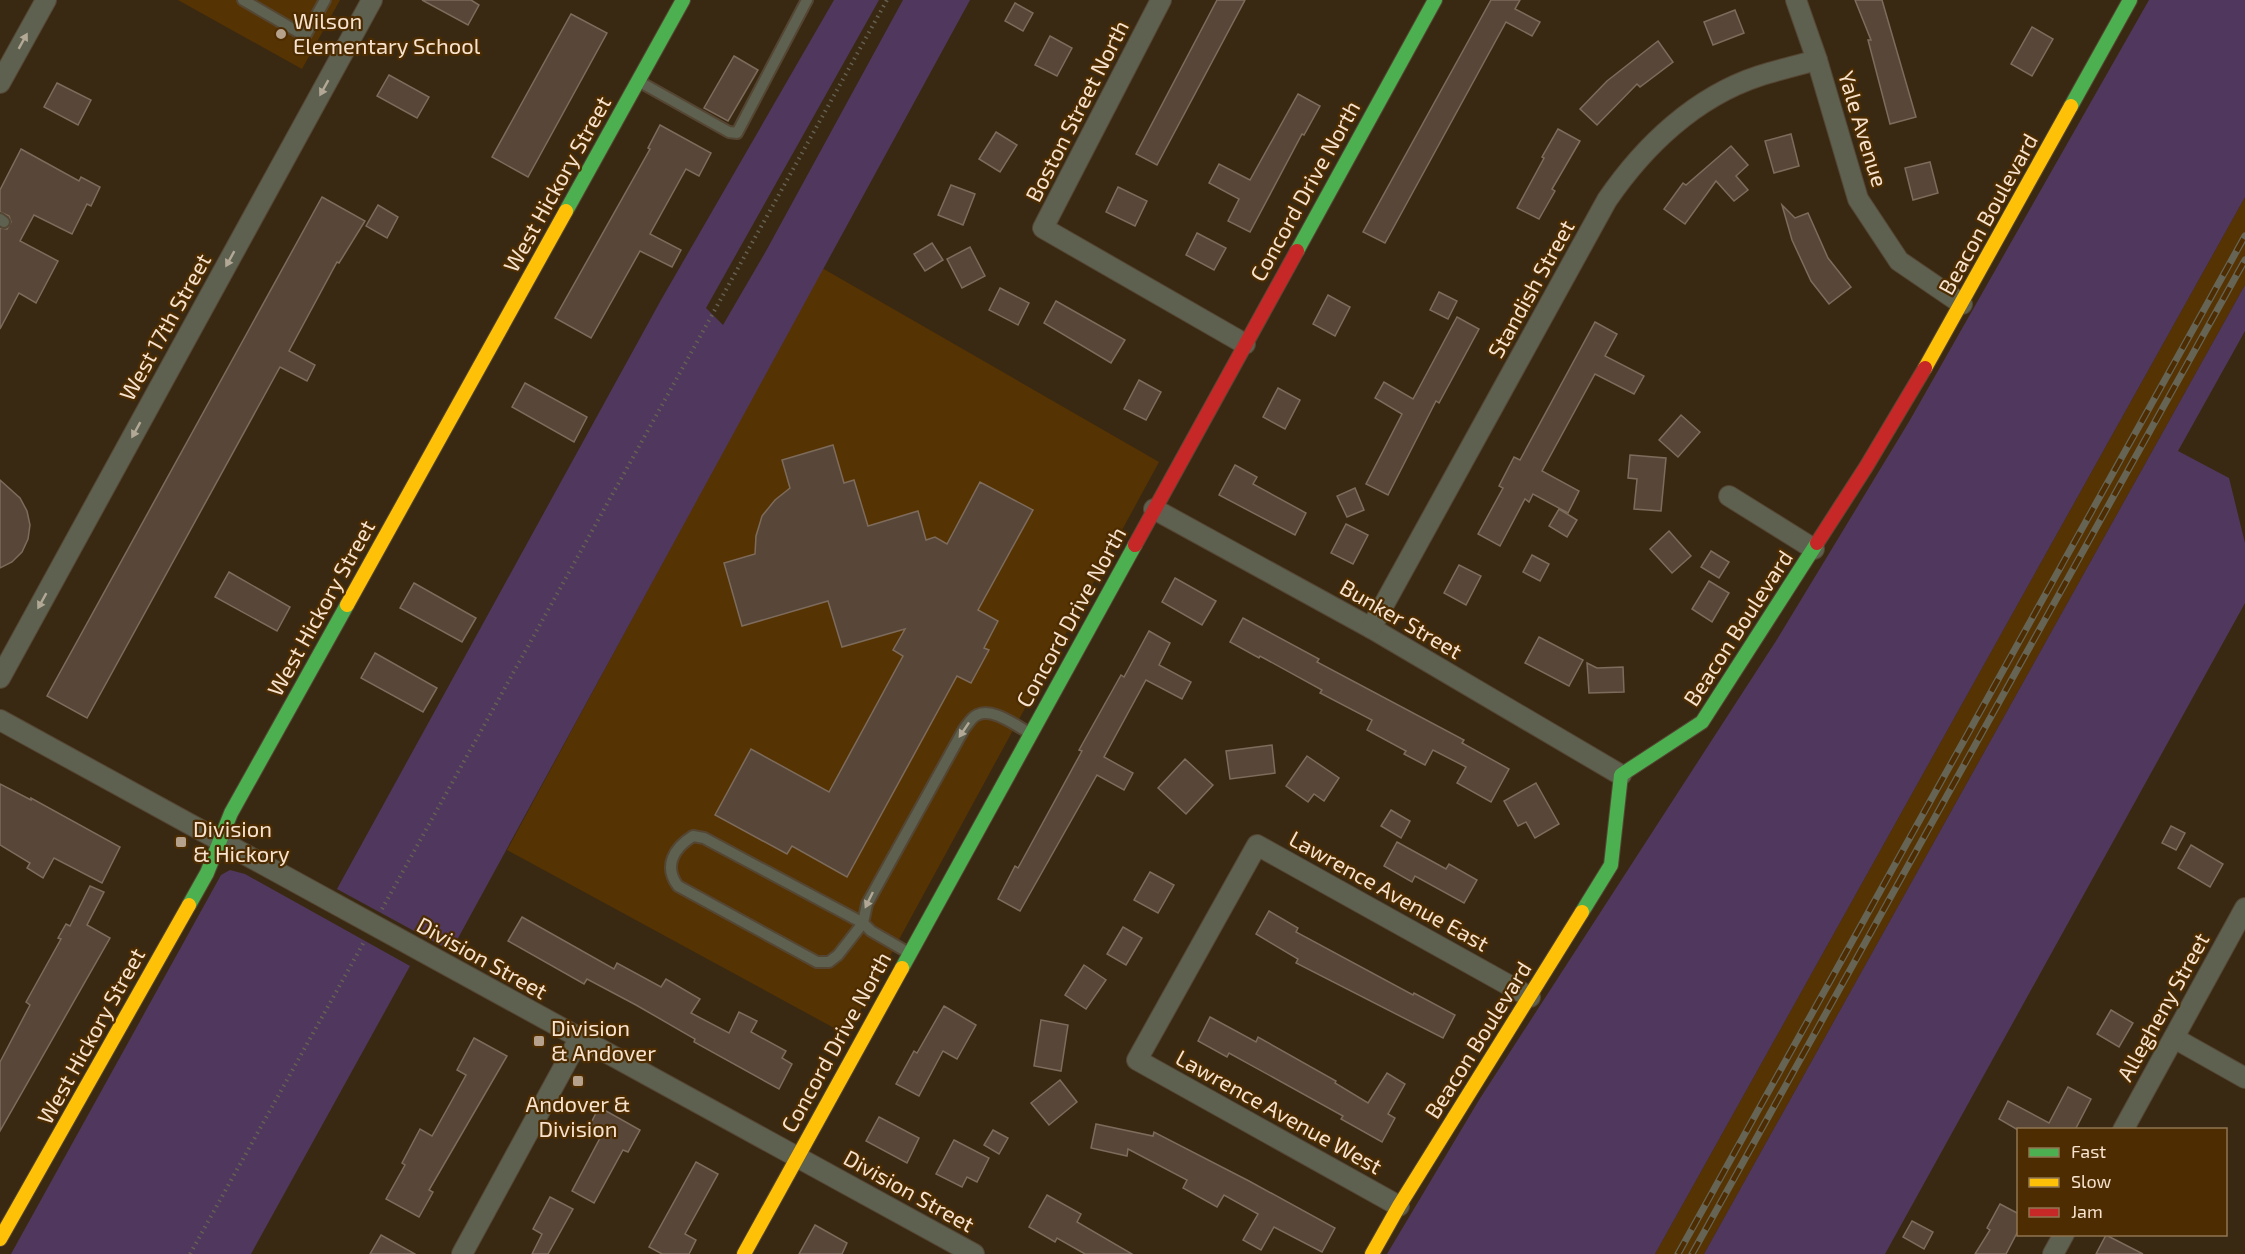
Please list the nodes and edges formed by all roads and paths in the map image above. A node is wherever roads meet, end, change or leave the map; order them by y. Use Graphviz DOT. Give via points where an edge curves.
graph roads {
  1 [pos="45,0"];
  2 [pos="243,0"];
  3 [pos="326,0"];
  4 [pos="372,0"];
  5 [pos="683,0"];
  6 [pos="807,0"];
  7 [pos="887,0"];
  8 [pos="1161,0"];
  9 [pos="1435,0"];
  10 [pos="1796,0"];
  11 [pos="2130,0"];
  12 [pos="1817,60"];
  13 [pos="638,81"];
  14 [pos="0,83"];
  15 [pos="1962,304"];
  16 [pos="1245,344"];
  17 [pos="1729,496"];
  18 [pos="1154,509"];
  19 [pos="1814,549"];
  20 [pos="1371,628"];
  21 [pos="0,678"];
  22 [pos="0,720"];
  23 [pos="1030,734"];
  24 [pos="1621,775"];
  25 [pos="220,843"];
  26 [pos="2245,908"];
  27 [pos="378,916"];
  28 [pos="863,923"];
  29 [pos="365,939"];
  30 [pos="909,953"];
  31 [pos="1530,997"];
  32 [pos="2174,1038"];
  33 [pos="579,1039"];
  34 [pos="1137,1060"];
  35 [pos="2245,1078"];
  36 [pos="2124,1128"];
  37 [pos="797,1157"];
  38 [pos="1399,1206"];
  39 [pos="2063,1236"];
  40 [pos="0,1239"];
  41 [pos="190,1254"];
  42 [pos="462,1254"];
  43 [pos="744,1254"];
  44 [pos="974,1254"];
  45 [pos="1372,1254"];
  46 [pos="2053,1254"];
  14 -- 1 [label="street, one-way"];
  2 -- 3 [label="lane" via="305,36"];
  4 -- 21 [label="street, West 17th Street, one-way"];
  5 -- 13 [label="street, West Hickory Street"];
  6 -- 13 [label="lane" via="737,133"];
  7 -- 27 [label="path"];
  8 -- 16 [label="street, Boston Street North" via="1043,228"];
  9 -- 16 [label="street, Concord Drive North"];
  10 -- 12 [label="street, Yale Avenue"];
  11 -- 15 [label="street, Beacon Boulevard"];
  12 -- 15 [label="street, Yale Avenue" via="1858,199 1899,261"];
  12 -- 20 [label="street, Standish Street" via="1757,77 1694,109 1625,174 1607,200"];
  13 -- 25 [label="street, West Hickory Street" via="231,813"];
  15 -- 19 [label="street, Beacon Boulevard"];
  16 -- 18 [label="street, Concord Drive North"];
  17 -- 19 [label="street"];
  18 -- 20 [label="street, Bunker Street"];
  18 -- 23 [label="street, Concord Drive North"];
  19 -- 24 [label="street, Beacon Boulevard" via="1702,722"];
  20 -- 24 [label="street, Bunker Street"];
  22 -- 25 [label="street, Division Street"];
  23 -- 28 [label="lane, one-way" via="996,715 975,715 867,904"];
  23 -- 30 [label="street, Concord Drive North"];
  24 -- 31 [label="street, Beacon Boulevard" via="1611,865"];
  25 -- 33 [label="street, Division Street"];
  25 -- 40 [label="street, West Hickory Street" via="207,873"];
  26 -- 32 [label="street, Allegheny Street"];
  28 -- 28 [label="lane" via="704,838 693,836 682,843 671,863 671,876 678,886 817,962 829,962 838,956"];
  28 -- 30 [label="lane" via="871,932"];
  29 -- 41 [label="path"];
  30 -- 37 [label="street, Concord Drive North"];
  31 -- 34 [label="street, Lawrence Avenue East" via="1257,845"];
  31 -- 38 [label="street, Beacon Boulevard"];
  32 -- 35 [label="street"];
  32 -- 36 [label="street, Allegheny Street"];
  33 -- 37 [label="street, Division Street"];
  33 -- 42 [label="street"];
  34 -- 38 [label="street, Lawrence Avenue West"];
  37 -- 43 [label="street, Concord Drive North"];
  37 -- 44 [label="street, Division Street"];
  38 -- 45 [label="street, Beacon Boulevard"];
  39 -- 46 [label="street"];
}
